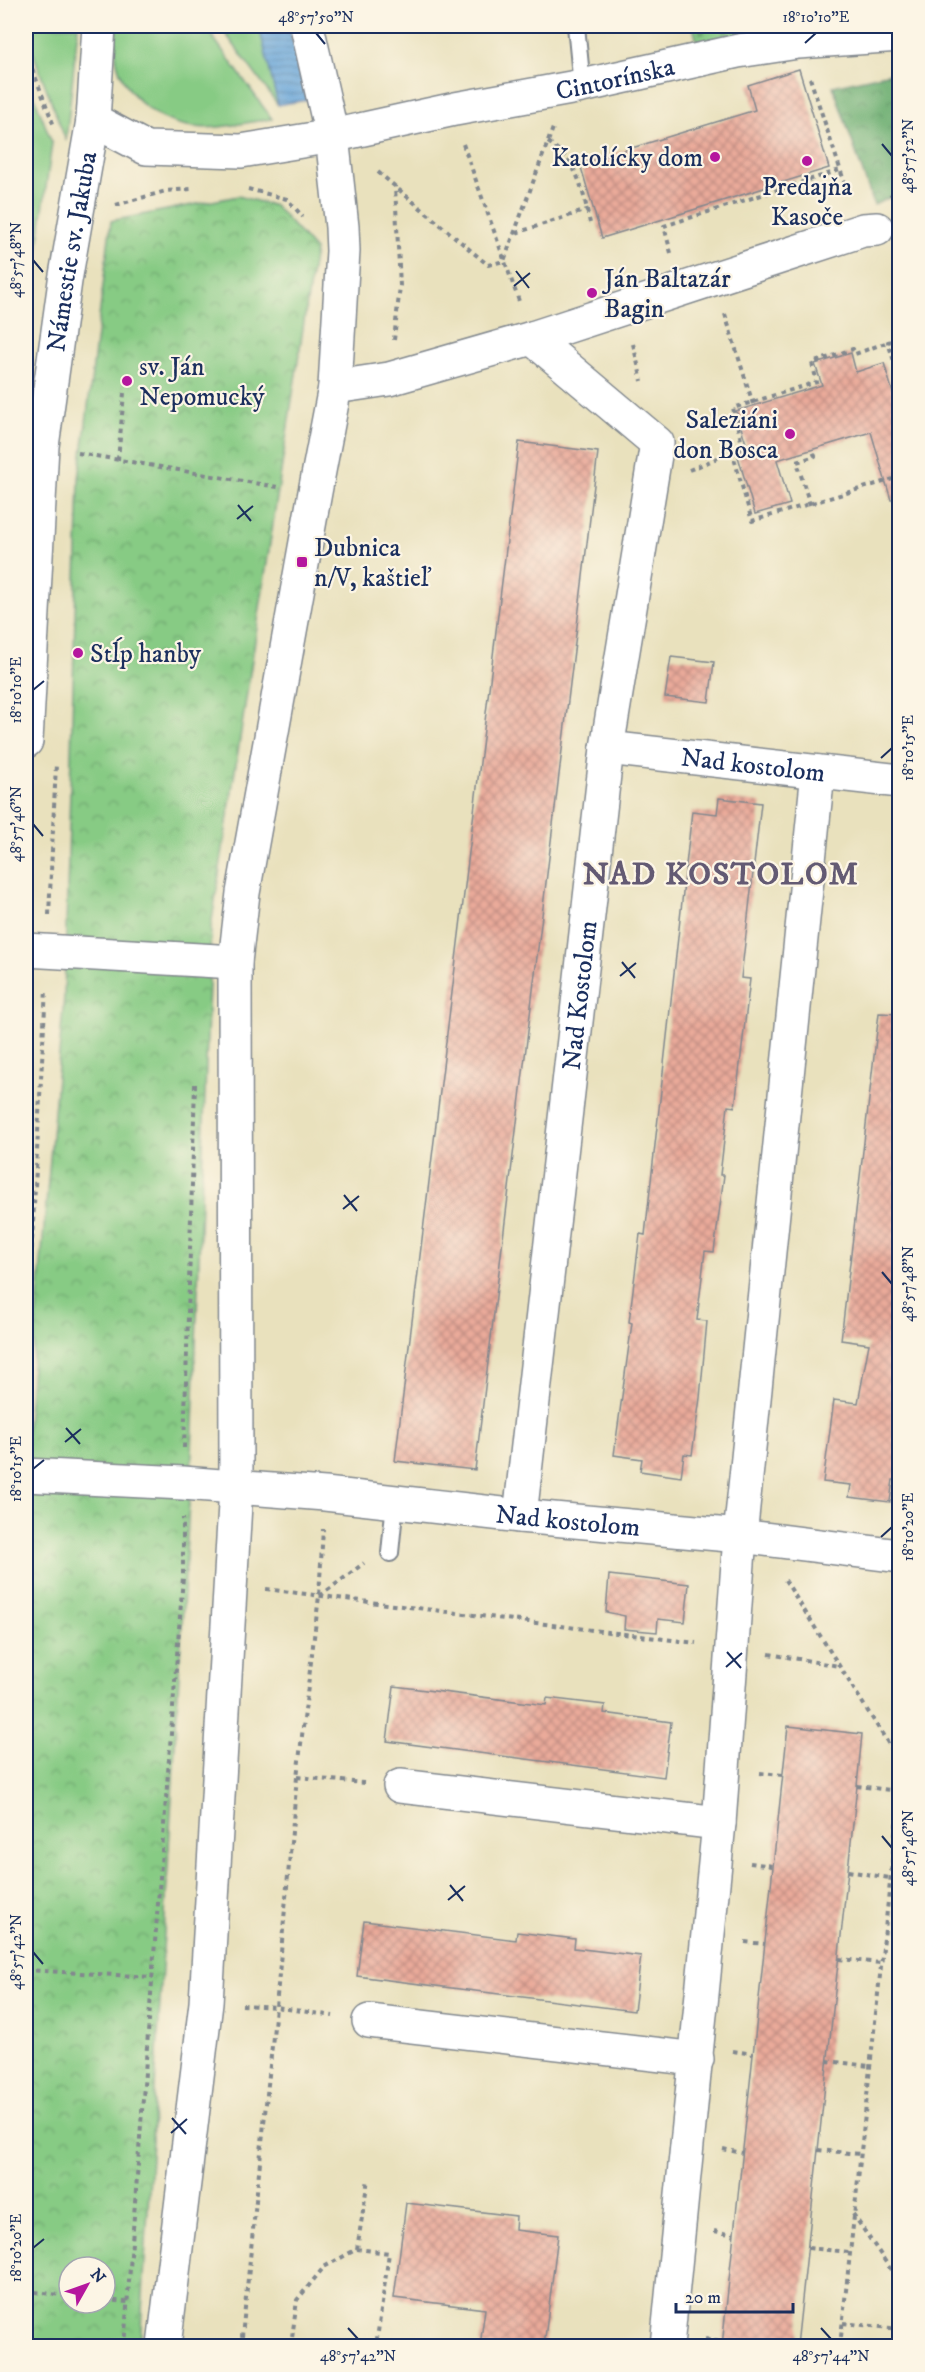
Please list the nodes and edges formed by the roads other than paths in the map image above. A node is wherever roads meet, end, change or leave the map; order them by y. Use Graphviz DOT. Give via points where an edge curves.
graph roads {
  1 [pos="99,26"];
  2 [pos="307,26"];
  3 [pos="576,26"];
  4 [pos="900,35"];
  5 [pos="582,86"];
  6 [pos="93,120"];
  7 [pos="332,136"];
  8 [pos="877,229"];
  9 [pos="532,338"];
  10 [pos="335,387"];
  11 [pos="26,741"];
  12 [pos="607,748"];
  13 [pos="818,772"];
  14 [pos="900,781"];
  15 [pos="37,951"];
  16 [pos="235,962"];
  17 [pos="26,1475"];
  18 [pos="236,1488"];
  19 [pos="395,1502"];
  20 [pos="520,1516"];
  21 [pos="749,1537"];
  22 [pos="390,1553"];
  23 [pos="900,1556"];
  24 [pos="400,1786"];
  25 [pos="719,1822"];
  26 [pos="369,2022"];
  27 [pos="697,2059"];
  28 [pos="164,2346"];
  29 [pos="667,2346"];
  1 -- 6 [label="street, Námestie sv. Jakuba"];
  2 -- 7 [label="street"];
  3 -- 5 [label="lane"];
  4 -- 5 [label="street, Cintorínska" via="798,42 738,51"];
  5 -- 7 [label="street, Cintorínska"];
  6 -- 7 [label="street, Cintorínska" via="146,148 241,151"];
  6 -- 11 [label="street, Námestie sv. Jakuba" via="42,446"];
  7 -- 10 [label="street" via="343,251"];
  8 -- 9 [label="street" via="863,230"];
  9 -- 10 [label="street" via="389,379"];
  9 -- 12 [label="street, Nad Kostolom" via="657,443"];
  10 -- 16 [label="street" via="243,893"];
  12 -- 13 [label="street, Nad kostolom"];
  12 -- 20 [label="street, Nad Kostolom"];
  13 -- 14 [label="street, Nad kostolom"];
  13 -- 21 [label="street"];
  15 -- 16 [label="street"];
  16 -- 18 [label="street"];
  17 -- 18 [label="street, Nad kostolom"];
  18 -- 19 [label="street, Nad kostolom"];
  18 -- 28 [label="street" via="206,2002"];
  19 -- 20 [label="street, Nad kostolom"];
  19 -- 22 [label="lane"];
  20 -- 21 [label="street, Nad kostolom"];
  21 -- 23 [label="street, Nad kostolom"];
  21 -- 25 [label="street" via="732,1648"];
  24 -- 25 [label="street"];
  25 -- 27 [label="street"];
  26 -- 27 [label="street"];
  27 -- 29 [label="street"];
}
